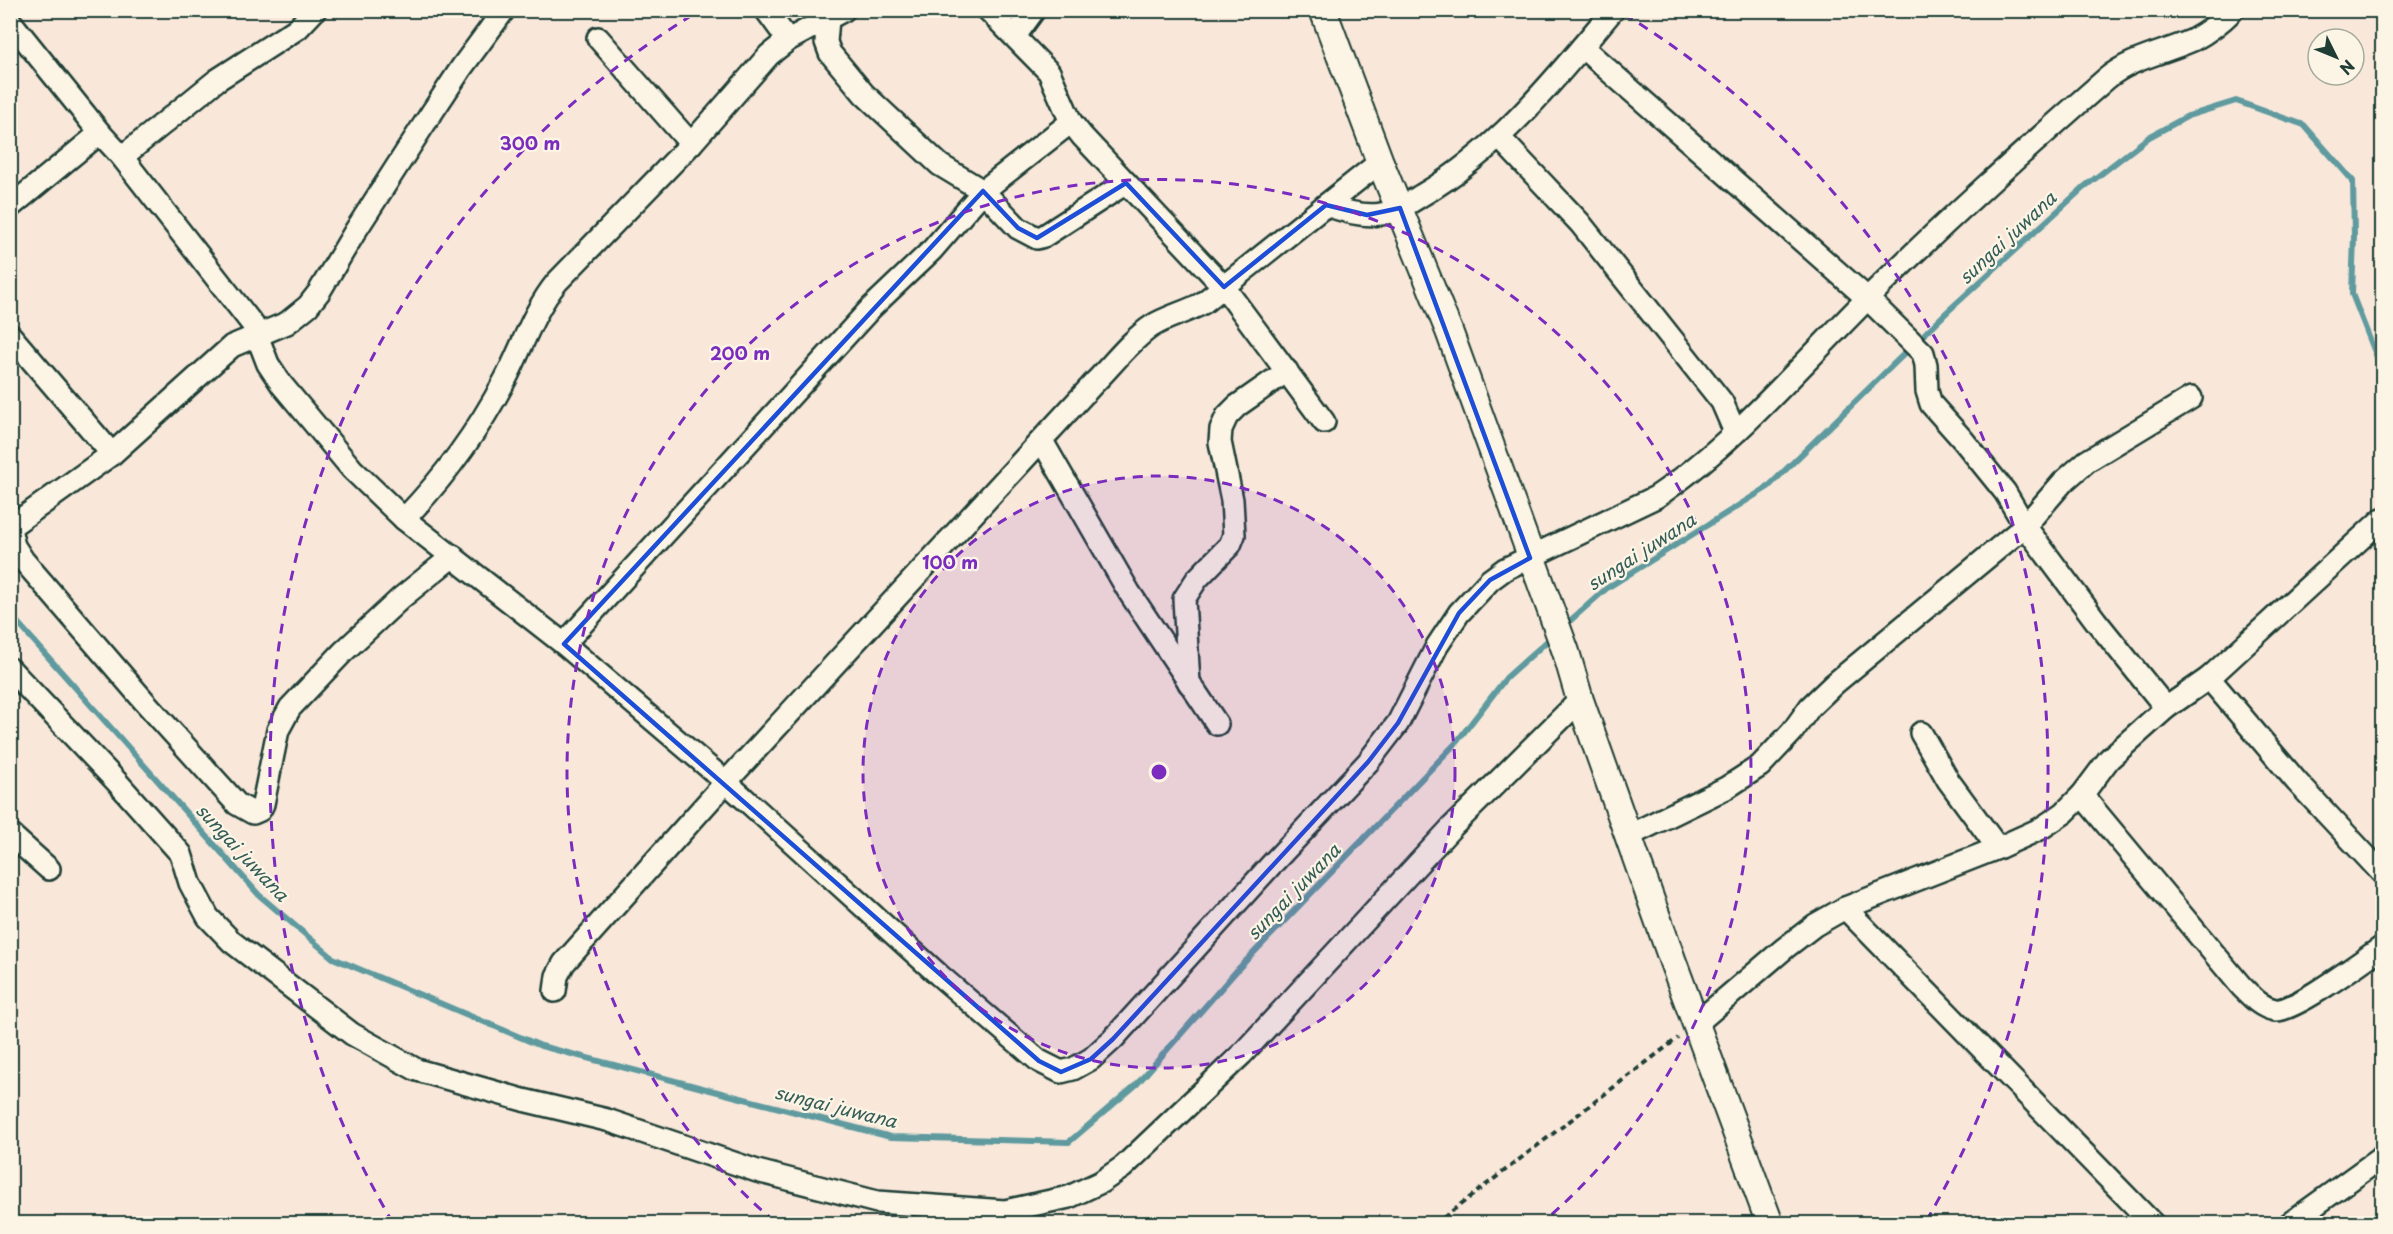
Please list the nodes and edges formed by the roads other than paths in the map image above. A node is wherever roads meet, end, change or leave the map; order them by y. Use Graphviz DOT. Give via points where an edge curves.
graph roads {
  1 [pos="315,10"];
  2 [pos="766,10"];
  3 [pos="988,10"];
  4 [pos="1034,10"];
  5 [pos="1323,10"];
  6 [pos="1613,10"];
  7 [pos="2233,10"];
  8 [pos="497,13"];
  9 [pos="836,15"];
  10 [pos="10,21"];
  11 [pos="1015,36"];
  12 [pos="598,38"];
  13 [pos="788,40"];
  14 [pos="1582,47"];
  15 [pos="1071,122"];
  16 [pos="100,133"];
  17 [pos="1499,137"];
  18 [pos="691,144"];
  19 [pos="122,157"];
  20 [pos="1380,162"];
  21 [pos="1126,183"];
  22 [pos="983,191"];
  23 [pos="1326,205"];
  24 [pos="10,207"];
  25 [pos="1400,208"];
  26 [pos="1224,287"];
  27 [pos="1868,299"];
  28 [pos="10,335"];
  29 [pos="258,335"];
  30 [pos="1287,371"];
  31 [pos="2191,399"];
  32 [pos="1324,422"];
  33 [pos="1735,432"];
  34 [pos="1042,441"];
  35 [pos="112,454"];
  36 [pos="404,519"];
  37 [pos="2382,519"];
  38 [pos="2025,526"];
  39 [pos="10,528"];
  40 [pos="453,556"];
  41 [pos="1530,558"];
  42 [pos="564,645"];
  43 [pos="10,669"];
  44 [pos="2209,678"];
  45 [pos="1189,683"];
  46 [pos="1580,700"];
  47 [pos="2166,708"];
  48 [pos="1216,724"];
  49 [pos="1921,733"];
  50 [pos="726,783"];
  51 [pos="2082,795"];
  52 [pos="10,834"];
  53 [pos="1629,836"];
  54 [pos="1998,848"];
  55 [pos="49,869"];
  56 [pos="2382,873"];
  57 [pos="1845,908"];
  58 [pos="2382,947"];
  59 [pos="555,991"];
  60 [pos="1697,1023"];
  61 [pos="2382,1157"];
  62 [pos="1770,1224"];
  63 [pos="2153,1224"];
  64 [pos="2289,1224"];
  1 -- 19 [label="street" via="298,28 217,80"];
  2 -- 13 [label="street"];
  3 -- 11 [label="street"];
  4 -- 11 [label="street"];
  5 -- 20 [label="main road"];
  6 -- 14 [label="street"];
  7 -- 27 [label="street" via="2193,39 2109,77 2025,150"];
  8 -- 29 [label="street" via="320,292 287,323"];
  9 -- 13 [label="street"];
  9 -- 22 [label="street" via="826,42 830,53 864,94 940,165"];
  10 -- 16 [label="street"];
  11 -- 15 [label="street" via="1050,72"];
  12 -- 18 [label="street"];
  13 -- 18 [label="street" via="769,55"];
  14 -- 17 [label="street"];
  14 -- 27 [label="street"];
  15 -- 21 [label="street"];
  15 -- 22 [label="street"];
  16 -- 19 [label="street"];
  16 -- 24 [label="street"];
  17 -- 25 [label="street" via="1446,181"];
  17 -- 33 [label="street" via="1580,222 1722,402"];
  18 -- 36 [label="street" via="548,293 504,383 475,430 441,479"];
  19 -- 29 [label="street"];
  20 -- 23 [label="street"];
  20 -- 25 [label="main road"];
  21 -- 22 [label="street" via="1037,238 1018,228"];
  21 -- 26 [label="street"];
  22 -- 42 [label="street"];
  23 -- 25 [label="street" via="1367,215"];
  23 -- 26 [label="street"];
  25 -- 41 [label="main road" via="1449,331"];
  26 -- 30 [label="street"];
  26 -- 34 [label="street" via="1188,312 1144,332"];
  27 -- 33 [label="street"];
  27 -- 38 [label="street" via="1923,353 1931,404 2005,492"];
  28 -- 35 [label="street"];
  29 -- 35 [label="street" via="232,346"];
  29 -- 36 [label="street" via="268,364 282,385 352,469"];
  30 -- 32 [label="street"];
  30 -- 45 [label="street" via="1237,406 1221,429 1234,536 1184,599"];
  31 -- 38 [label="street" via="2087,461"];
  33 -- 41 [label="street" via="1697,468 1656,497"];
  34 -- 45 [label="street" via="1129,592"];
  34 -- 50 [label="street"];
  35 -- 39 [label="street"];
  36 -- 40 [label="street"];
  37 -- 44 [label="street"];
  38 -- 47 [label="street"];
  38 -- 53 [label="street" via="1834,684 1760,766 1726,788"];
  39 -- 40 [label="street" via="14,546 46,587 237,804 252,813 263,804 278,730 290,708 393,605"];
  40 -- 42 [label="street"];
  41 -- 46 [label="main road"];
  41 -- 50 [label="street" via="1505,569 1476,593 1437,646 1398,723 1368,762 1113,1039 1073,1069 1060,1072 1039,1061"];
  42 -- 50 [label="street"];
  43 -- 46 [label="street" via="181,854 190,883 208,917 232,942 352,1034 417,1070 607,1120 757,1171 877,1202 1005,1211 1069,1197 1122,1167 1242,1054 1452,827"];
  44 -- 47 [label="street"];
  44 -- 56 [label="street" via="2297,782"];
  45 -- 48 [label="street"];
  46 -- 53 [label="main road"];
  47 -- 51 [label="street" via="2109,759"];
  49 -- 54 [label="street" via="1948,780"];
  50 -- 59 [label="street" via="564,963"];
  51 -- 54 [label="street" via="2040,829"];
  51 -- 58 [label="street" via="2259,1004 2278,1010 2298,1003"];
  52 -- 55 [label="street"];
  53 -- 60 [label="main road"];
  54 -- 57 [label="street"];
  57 -- 60 [label="street" via="1792,942"];
  57 -- 63 [label="street"];
  60 -- 62 [label="main road"];
  61 -- 64 [label="street"];
}
